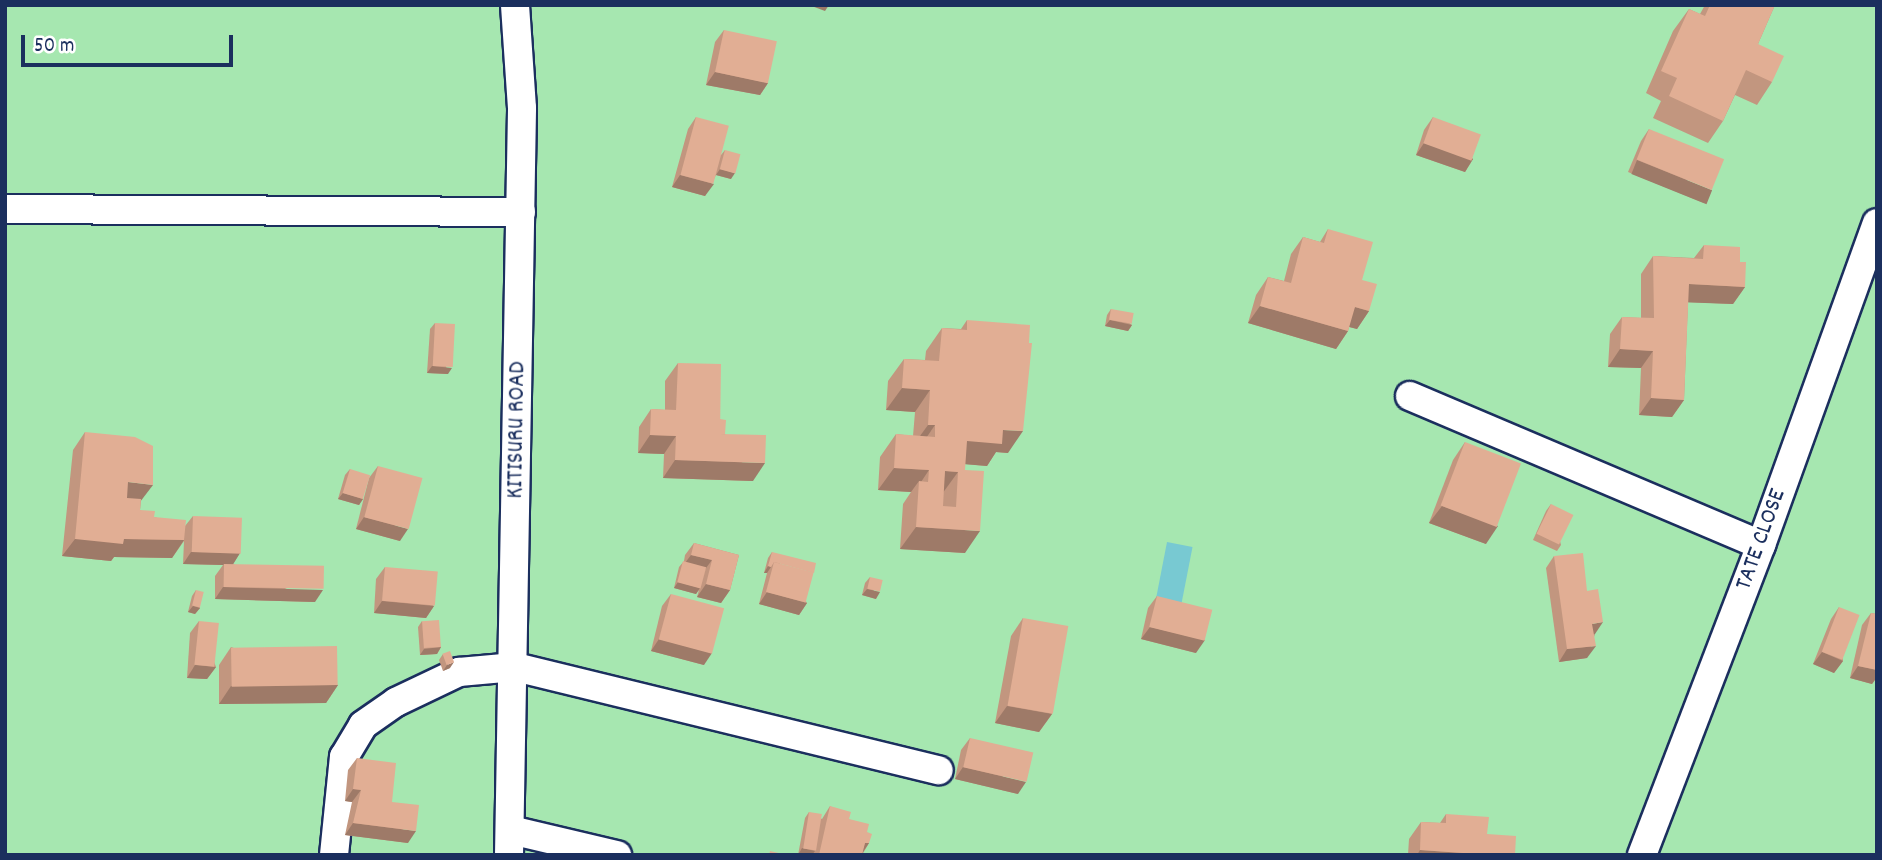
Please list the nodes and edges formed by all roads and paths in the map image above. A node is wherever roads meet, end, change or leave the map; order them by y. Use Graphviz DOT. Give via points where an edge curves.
graph roads {
  1 [pos="515,5"];
  2 [pos="5,209"];
  3 [pos="520,212"];
  4 [pos="1877,223"];
  5 [pos="1866,275"];
  6 [pos="1410,396"];
  7 [pos="1761,545"];
  8 [pos="515,667"];
  9 [pos="939,770"];
  10 [pos="510,842"];
  11 [pos="334,855"];
  12 [pos="617,855"];
  13 [pos="1642,855"];
  1 -- 3 [label="street, KITISURU ROAD" via="522,108"];
  2 -- 3 [label="street"];
  3 -- 8 [label="street, KITISURU ROAD"];
  4 -- 5 [label="street, TATE CLOSE"];
  5 -- 7 [label="street, TATE CLOSE"];
  6 -- 7 [label="street"];
  7 -- 13 [label="street, TATE CLOSE"];
  8 -- 9 [label="street"];
  8 -- 10 [label="street, KITISURU ROAD"];
  8 -- 11 [label="street" via="459,672 396,702 363,725 344,757"];
  10 -- 12 [label="street"];
}
